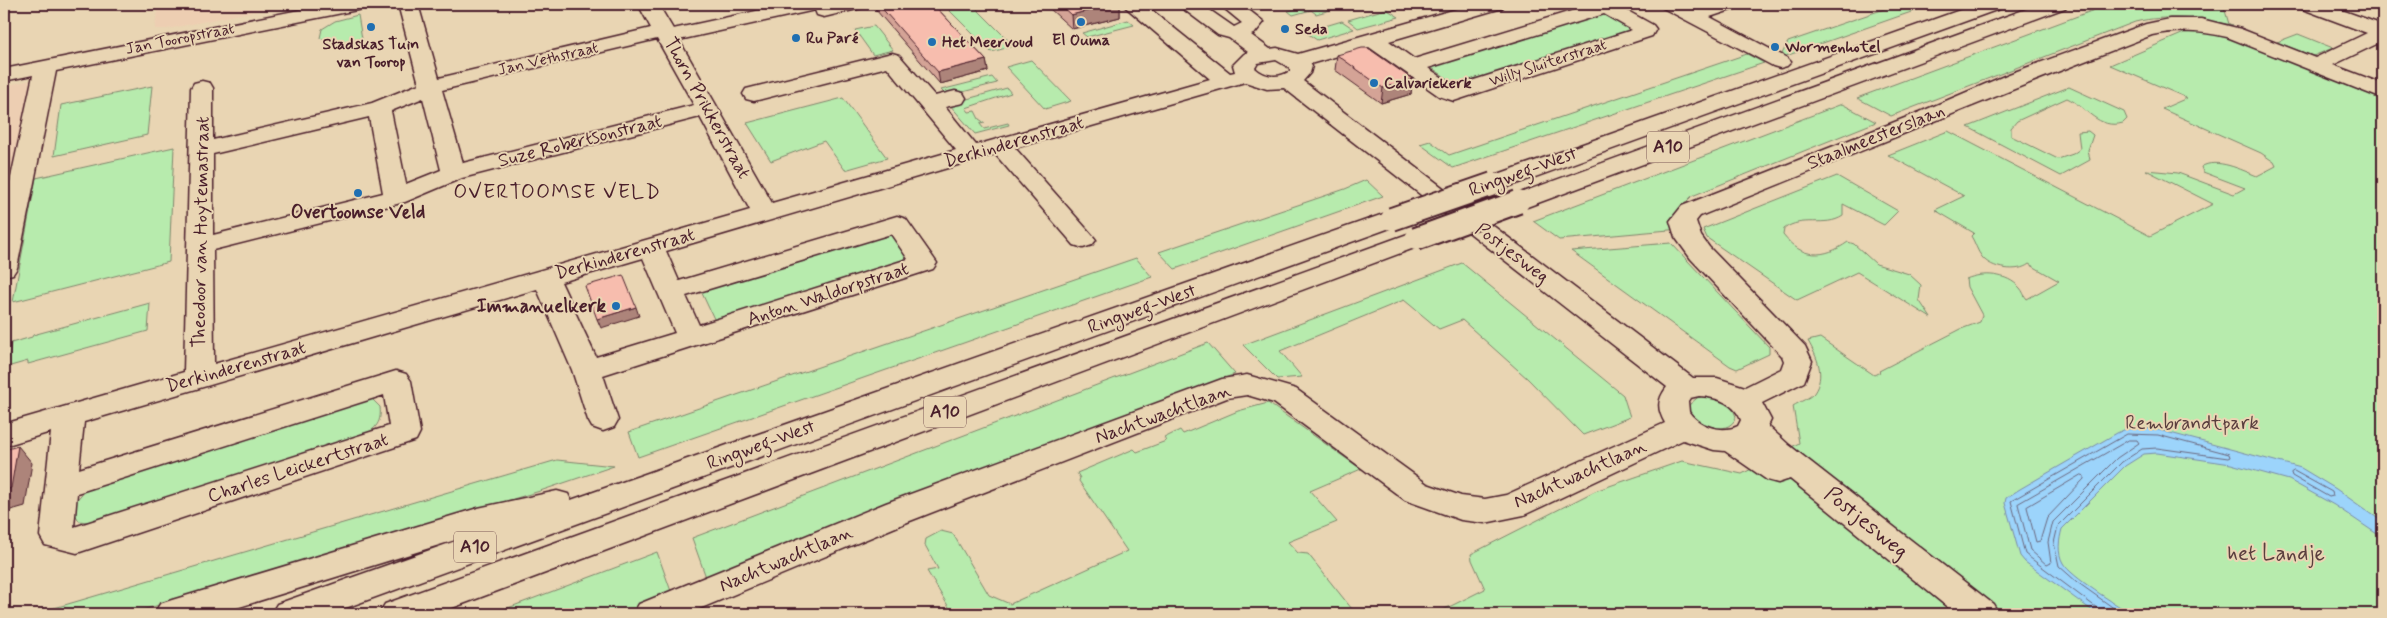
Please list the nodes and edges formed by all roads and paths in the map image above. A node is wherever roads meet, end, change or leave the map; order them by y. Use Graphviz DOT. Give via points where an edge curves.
graph roads {
  1 [pos="357,4"];
  2 [pos="408,4"];
  3 [pos="648,4"];
  4 [pos="854,4"];
  5 [pos="1190,4"];
  6 [pos="1229,4"];
  7 [pos="1495,4"];
  8 [pos="1670,4"];
  9 [pos="1730,4"];
  10 [pos="1996,4"];
  11 [pos="2058,4"];
  12 [pos="2307,4"];
  13 [pos="2359,4"];
  14 [pos="1604,6"];
  15 [pos="819,7"];
  16 [pos="1133,12"];
  17 [pos="2383,13"];
  18 [pos="1692,16"];
  19 [pos="2383,32"];
  20 [pos="1231,33"];
  21 [pos="666,34"];
  22 [pos="1372,39"];
  23 [pos="2316,65"];
  24 [pos="1412,66"];
  25 [pos="46,67"];
  26 [pos="1247,67"];
  27 [pos="1293,71"];
  28 [pos="4,75"];
  29 [pos="1808,77"];
  30 [pos="432,86"];
  31 [pos="202,88"];
  32 [pos="2383,92"];
  33 [pos="754,94"];
  34 [pos="955,98"];
  35 [pos="929,104"];
  36 [pos="379,108"];
  37 [pos="706,108"];
  38 [pos="1000,145"];
  39 [pos="202,150"];
  40 [pos="969,154"];
  41 [pos="454,173"];
  42 [pos="396,196"];
  43 [pos="764,214"];
  44 [pos="1083,240"];
  45 [pos="200,246"];
  46 [pos="651,247"];
  47 [pos="4,268"];
  48 [pos="545,278"];
  49 [pos="672,292"];
  50 [pos="691,338"];
  51 [pos="587,370"];
  52 [pos="199,377"];
  53 [pos="1687,388"];
  54 [pos="1743,400"];
  55 [pos="71,415"];
  56 [pos="603,420"];
  57 [pos="1685,426"];
  58 [pos="4,435"];
  59 [pos="1743,435"];
  60 [pos="662,480"];
  61 [pos="64,485"];
  62 [pos="528,566"];
  63 [pos="172,614"];
  64 [pos="289,614"];
  65 [pos="397,614"];
  66 [pos="431,614"];
  67 [pos="651,614"];
  68 [pos="1960,614"];
  69 [pos="1980,614"];
  1 -- 25 [label="main road, Jan Tooropstraat"];
  2 -- 30 [label="main road"];
  3 -- 21 [label="main road, Thorn Prikkerstraat"];
  4 -- 15 [label="main road, Jan Vethstraat"];
  5 -- 20 [label="main road"];
  6 -- 20 [label="main road" via="1254,22 1248,28"];
  7 -- 22 [label="main road"];
  8 -- 18 [label="main road"];
  9 -- 18 [label="main road"];
  10 -- 29 [label="main road, Ringweg-West / A10"];
  11 -- 29 [label="main road, Ringweg-West / A10"];
  12 -- 19 [label="main road"];
  13 -- 17 [label="main road"];
  14 -- 24 [label="main road, Willy Sluiterstraat"];
  14 -- 24 [label="main road, Willy Sluiterstraat" via="1646,29 1645,32 1454,94"];
  15 -- 21 [label="main road, Jan Vethstraat"];
  16 -- 26 [label="main road"];
  18 -- 29 [label="main road"];
  19 -- 23 [label="main road"];
  20 -- 26 [label="main road" via="1228,37"];
  21 -- 30 [label="main road, Jan Vethstraat"];
  21 -- 37 [label="main road, Thorn Prikkerstraat"];
  22 -- 24 [label="main road, Willy Sluiterstraat"];
  22 -- 27 [label="main road"];
  23 -- 32 [label="main road, Staalmeesterslaan"];
  23 -- 54 [label="main road, Staalmeesterslaan" via="2223,30 2201,25 2170,25 2146,30 1690,211 1682,221 1688,237 1795,353 1798,361 1794,375"];
  25 -- 28 [label="main road, Jan Tooropstraat"];
  25 -- 47 [label="main road"];
  26 -- 27 [label="main road" via="1253,79 1271,83"];
  26 -- 38 [label="main road, Derkinderenstraat"];
  27 -- 53 [label="main road, Postjesweg"];
  29 -- 60 [label="main road, Ringweg-West / A10, bridge" via="1392,219"];
  29 -- 62 [label="main road, Ringweg-West / A10, bridge" via="1518,202"];
  30 -- 36 [label="main road, Jan Vethstraat"];
  30 -- 41 [label="main road"];
  31 -- 39 [label="main road, Theodoor van Hoytemastraat"];
  33 -- 35 [label="main road" via="892,58"];
  34 -- 35 [label="main road"];
  35 -- 40 [label="main road" via="964,143"];
  36 -- 39 [label="main road"];
  36 -- 42 [label="main road"];
  37 -- 41 [label="main road, Suze Robertsonstraat"];
  37 -- 43 [label="main road, Thorn Prikkerstraat"];
  38 -- 40 [label="main road, Derkinderenstraat"];
  38 -- 44 [label="main road"];
  39 -- 45 [label="main road, Theodoor van Hoytemastraat"];
  40 -- 43 [label="main road, Derkinderenstraat"];
  41 -- 42 [label="main road, Suze Robertsonstraat"];
  42 -- 45 [label="main road"];
  43 -- 46 [label="main road, Derkinderenstraat"];
  45 -- 52 [label="main road, Theodoor van Hoytemastraat"];
  46 -- 48 [label="main road, Derkinderenstraat"];
  46 -- 49 [label="main road"];
  48 -- 51 [label="main road"];
  48 -- 52 [label="main road, Derkinderenstraat"];
  49 -- 50 [label="main road"];
  49 -- 50 [label="main road, Anton Waldorpstraat" via="897,224 924,263"];
  50 -- 51 [label="main road, Anton Waldorpstraat"];
  51 -- 56 [label="main road"];
  52 -- 55 [label="main road, Derkinderenstraat"];
  53 -- 54 [label="main road" via="1714,387"];
  53 -- 57 [label="main road" via="1676,395 1672,406 1676,417"];
  54 -- 59 [label="main road" via="1754,414 1755,425"];
  55 -- 58 [label="main road, Derkinderenstraat"];
  55 -- 61 [label="main road, Charles Leickertstraat"];
  57 -- 59 [label="main road" via="1708,438"];
  57 -- 67 [label="main road, Nachtwachtlaan" via="1512,506 1485,511 1461,508 1416,492 1285,396 1247,385 1222,389 891,515"];
  59 -- 68 [label="main road, Postjesweg" via="1763,460"];
  59 -- 69 [label="main road, Postjesweg" via="1778,453"];
  60 -- 63 [label="main road, A10" via="478,520"];
  60 -- 64 [label="main road, Ringweg-West / A10"];
  61 -- 61 [label="main road, Charles Leickertstraat" via="349,396 396,381 405,432 77,540 58,536"];
  62 -- 65 [label="main road, Ringweg-West / A10"];
  62 -- 66 [label="main road, A10"];
}
